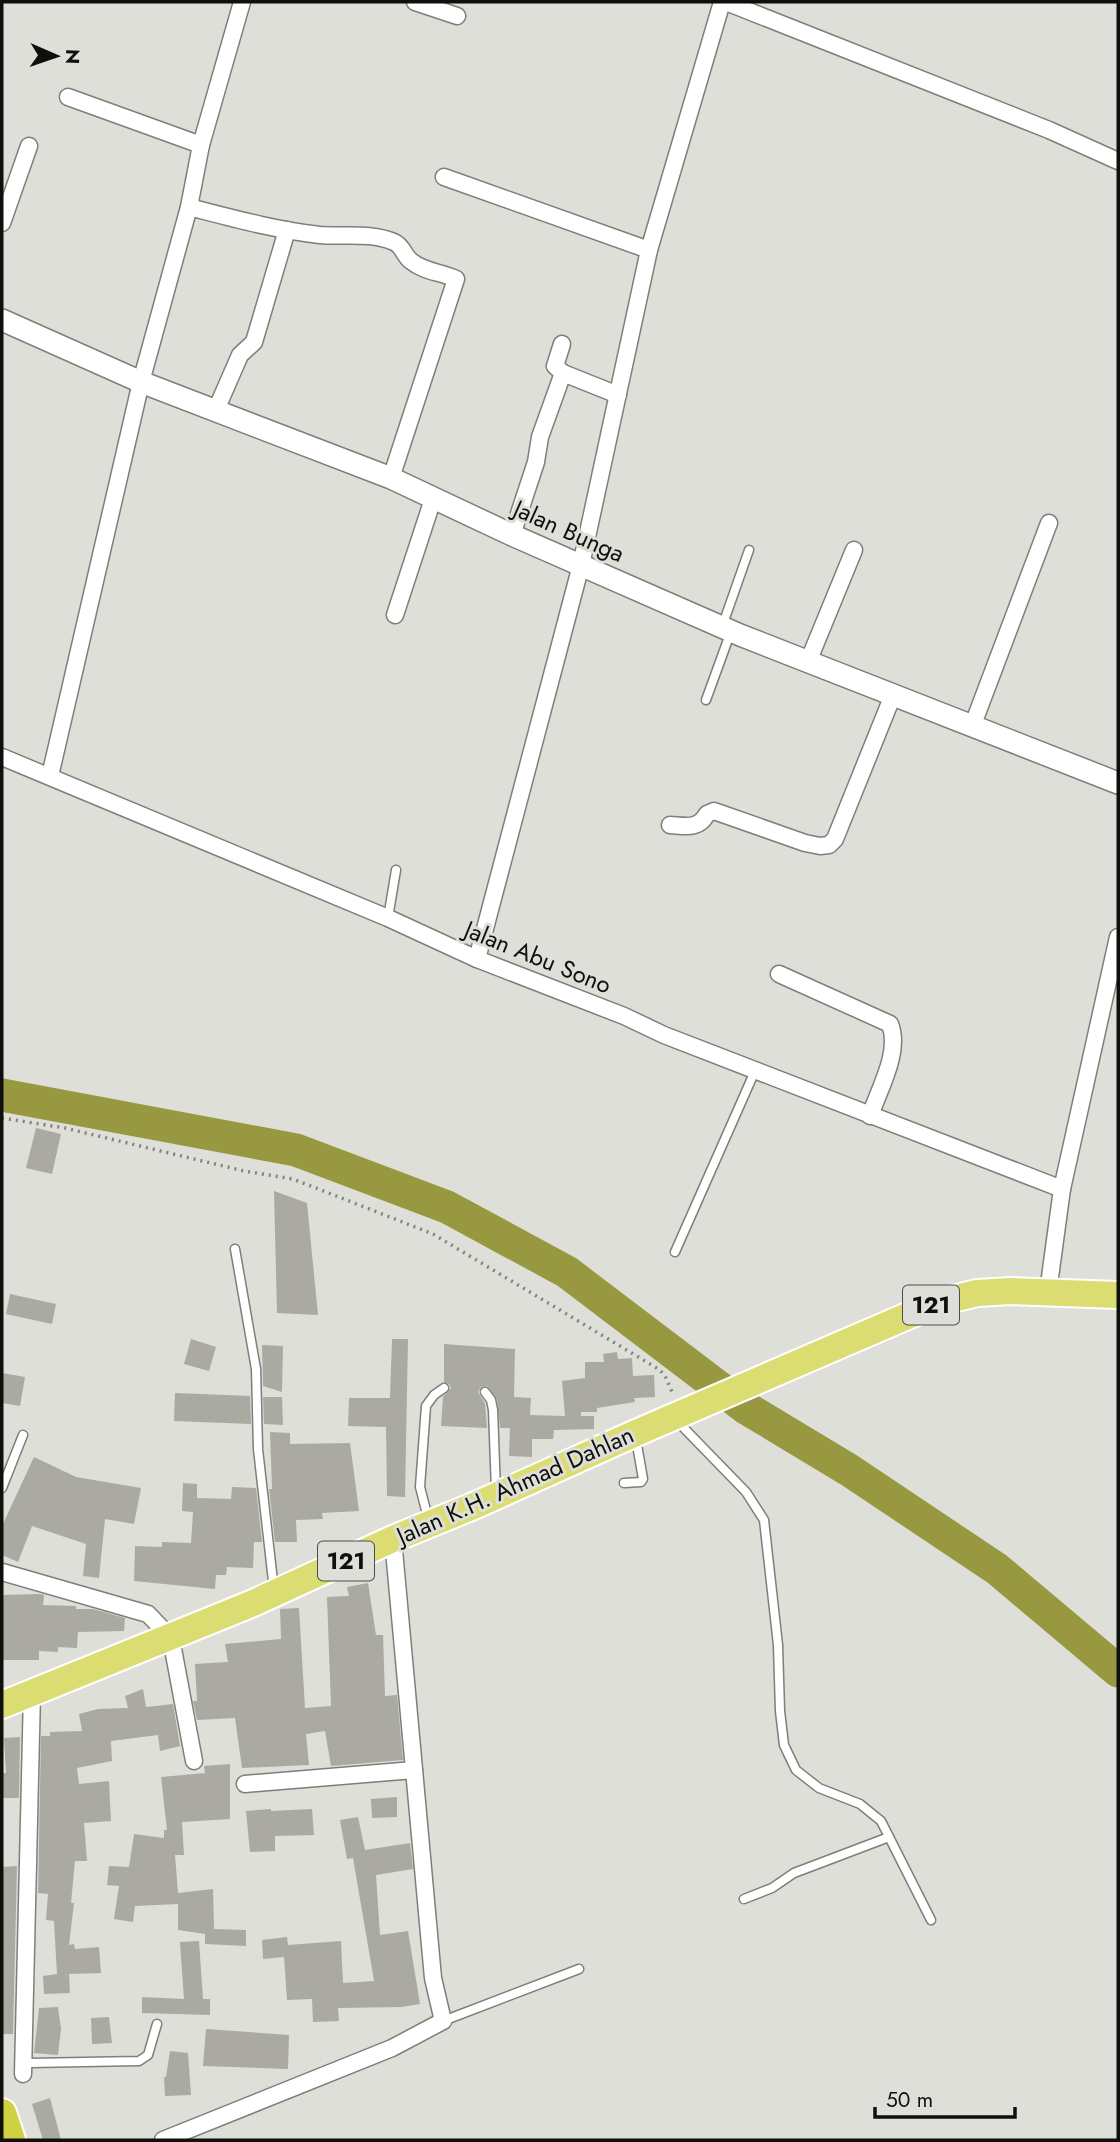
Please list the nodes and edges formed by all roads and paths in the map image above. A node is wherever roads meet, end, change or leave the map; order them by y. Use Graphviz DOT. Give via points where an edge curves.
graph roads {
  1 [pos="242,2"];
  2 [pos="415,2"];
  3 [pos="724,2"];
  4 [pos="457,16"];
  5 [pos="68,97"];
  6 [pos="201,145"];
  7 [pos="29,146"];
  8 [pos="1118,161"];
  9 [pos="444,177"];
  10 [pos="189,207"];
  11 [pos="2,223"];
  12 [pos="287,230"];
  13 [pos="649,250"];
  14 [pos="2,320"];
  15 [pos="562,344"];
  16 [pos="563,373"];
  17 [pos="141,382"];
  18 [pos="618,396"];
  19 [pos="216,410"];
  20 [pos="391,478"];
  21 [pos="433,499"];
  22 [pos="1049,523"];
  23 [pos="512,535"];
  24 [pos="749,550"];
  25 [pos="854,550"];
  26 [pos="581,565"];
  27 [pos="395,615"];
  28 [pos="726,629"];
  29 [pos="808,662"];
  30 [pos="893,695"];
  31 [pos="706,700"];
  32 [pos="972,727"];
  33 [pos="2,757"];
  34 [pos="50,776"];
  35 [pos="1118,783"];
  36 [pos="670,825"];
  37 [pos="396,870"];
  38 [pos="388,918"];
  39 [pos="1118,937"];
  40 [pos="477,959"];
  41 [pos="779,974"];
  42 [pos="755,1071"];
  43 [pos="870,1116"];
  44 [pos="2,1118"];
  45 [pos="1062,1189"];
  46 [pos="236,1249"];
  47 [pos="674,1252"];
  48 [pos="1048,1292"];
  49 [pos="1118,1295"];
  50 [pos="443,1388"];
  51 [pos="485,1392"];
  52 [pos="680,1413"];
  53 [pos="636,1433"];
  54 [pos="23,1435"];
  55 [pos="624,1483"];
  56 [pos="2,1488"];
  57 [pos="496,1495"];
  58 [pos="430,1525"];
  59 [pos="393,1539"];
  60 [pos="2,1572"];
  61 [pos="275,1593"];
  62 [pos="171,1638"];
  63 [pos="32,1693"];
  64 [pos="2,1705"];
  65 [pos="194,1761"];
  66 [pos="414,1770"];
  67 [pos="245,1784"];
  68 [pos="889,1837"];
  69 [pos="744,1899"];
  70 [pos="931,1920"];
  71 [pos="579,1969"];
  72 [pos="443,2021"];
  73 [pos="157,2024"];
  74 [pos="23,2068"];
  75 [pos="2,2113"];
  76 [pos="11,2140"];
  77 [pos="163,2140"];
  1 -- 6 [label="street"];
  2 -- 4 [label="street"];
  3 -- 8 [label="street" via="1036,124"];
  3 -- 13 [label="street"];
  5 -- 6 [label="street"];
  6 -- 10 [label="street"];
  7 -- 11 [label="street"];
  9 -- 13 [label="street"];
  10 -- 12 [label="street"];
  10 -- 17 [label="street"];
  12 -- 19 [label="street" via="254,342 240,355"];
  12 -- 20 [label="street" via="394,242 410,261 456,279"];
  13 -- 18 [label="street"];
  14 -- 17 [label="street, Jalan Bunga"];
  15 -- 16 [label="street" via="555,366"];
  16 -- 18 [label="street"];
  16 -- 23 [label="street"];
  17 -- 19 [label="street, Jalan Bunga"];
  17 -- 34 [label="street"];
  18 -- 26 [label="street"];
  19 -- 20 [label="street, Jalan Bunga"];
  20 -- 21 [label="street, Jalan Bunga"];
  21 -- 23 [label="street, Jalan Bunga"];
  21 -- 27 [label="street"];
  22 -- 32 [label="street"];
  23 -- 26 [label="street, Jalan Bunga"];
  24 -- 28 [label="lane"];
  25 -- 29 [label="street"];
  26 -- 28 [label="street, Jalan Bunga"];
  26 -- 40 [label="street"];
  28 -- 29 [label="street, Jalan Bunga"];
  28 -- 31 [label="lane"];
  29 -- 30 [label="street, Jalan Bunga"];
  30 -- 32 [label="street, Jalan Bunga"];
  30 -- 36 [label="street" via="829,845 805,843 714,811 696,827"];
  32 -- 35 [label="street, Jalan Bunga"];
  33 -- 34 [label="street, Jalan Abu Sono"];
  34 -- 38 [label="street, Jalan Abu Sono"];
  37 -- 38 [label="lane"];
  38 -- 40 [label="street, Jalan Abu Sono"];
  39 -- 45 [label="street"];
  40 -- 42 [label="street, Jalan Abu Sono"];
  41 -- 43 [label="street" via="890,1024 891,1056"];
  42 -- 43 [label="street, Jalan Abu Sono"];
  42 -- 47 [label="lane"];
  43 -- 45 [label="street, Jalan Abu Sono"];
  44 -- 52 [label="path" via="293,1179 433,1234 660,1370"];
  45 -- 48 [label="street"];
  46 -- 61 [label="lane" via="256,1369 258,1449"];
  48 -- 49 [label="main road, 121"];
  48 -- 52 [label="main road, Jalan K.H. Ahmad Dahlan / 121" via="978,1293 940,1302"];
  50 -- 58 [label="lane" via="426,1406 421,1487"];
  51 -- 57 [label="lane" via="493,1410"];
  52 -- 53 [label="main road, Jalan K.H. Ahmad Dahlan / 121"];
  52 -- 68 [label="lane" via="764,1520 784,1745 796,1770 819,1788 860,1804 881,1821"];
  53 -- 55 [label="lane" via="643,1479"];
  53 -- 57 [label="main road, Jalan K.H. Ahmad Dahlan / 121"];
  54 -- 56 [label="lane"];
  57 -- 58 [label="main road, Jalan K.H. Ahmad Dahlan / 121"];
  58 -- 59 [label="main road, Jalan K.H. Ahmad Dahlan / 121"];
  59 -- 61 [label="main road, Jalan K.H. Ahmad Dahlan / 121"];
  59 -- 66 [label="street"];
  60 -- 62 [label="street" via="148,1614"];
  61 -- 62 [label="main road, Jalan K.H. Ahmad Dahlan / 121"];
  62 -- 63 [label="main road, Jalan K.H. Ahmad Dahlan / 121"];
  62 -- 65 [label="street"];
  63 -- 64 [label="main road, Jalan K.H. Ahmad Dahlan / 121"];
  63 -- 74 [label="street"];
  66 -- 67 [label="street"];
  66 -- 72 [label="street" via="433,1978"];
  68 -- 69 [label="lane" via="794,1873"];
  68 -- 70 [label="lane"];
  71 -- 72 [label="lane"];
  72 -- 77 [label="street" via="393,2048"];
  73 -- 74 [label="lane" via="148,2055 139,2061"];
  75 -- 76 [label="highway"];
}
